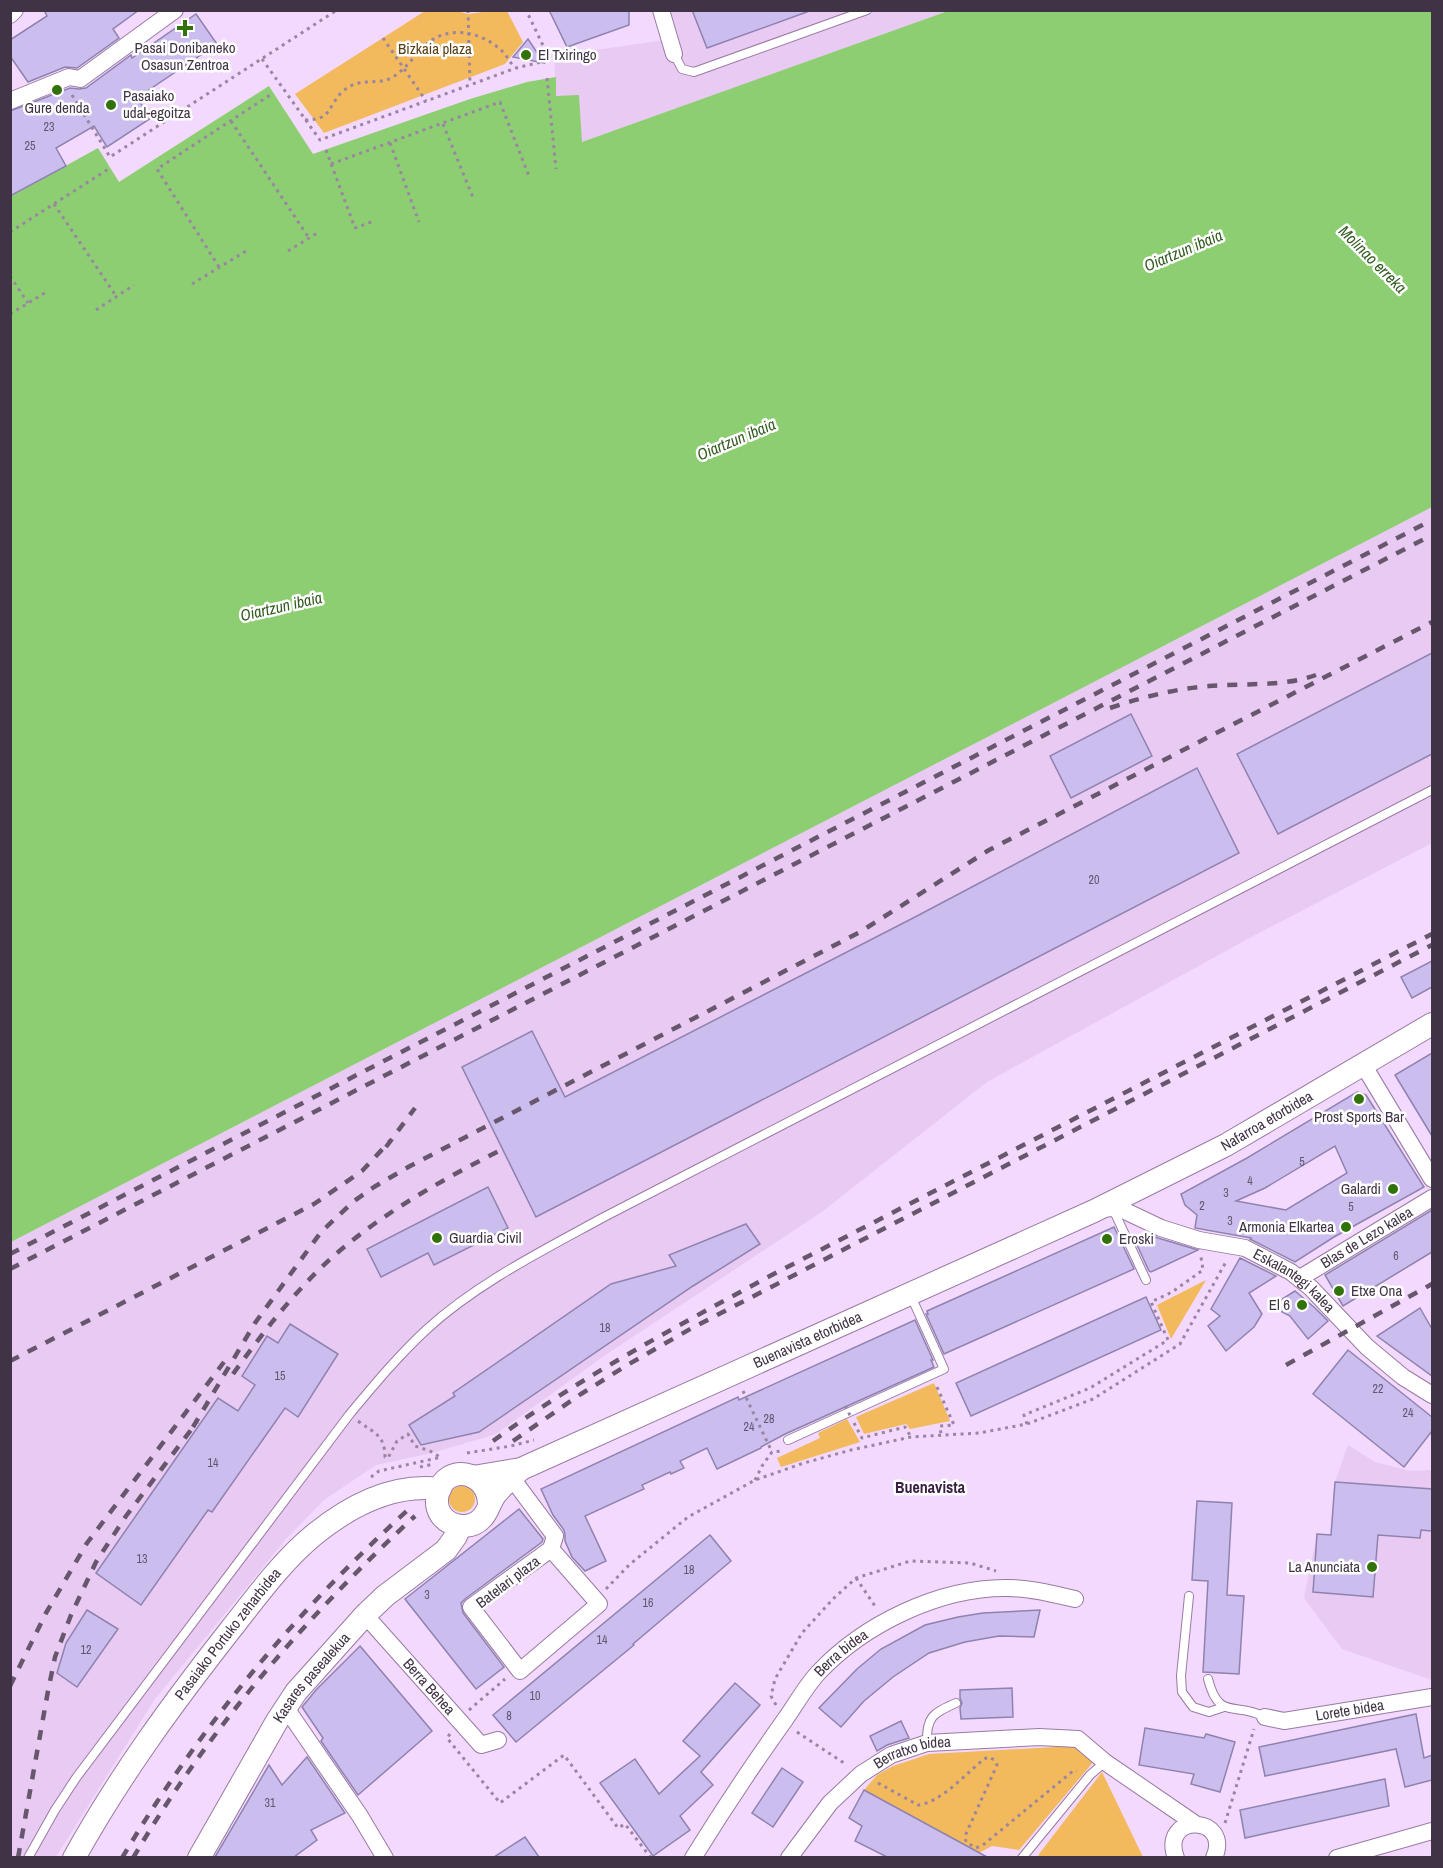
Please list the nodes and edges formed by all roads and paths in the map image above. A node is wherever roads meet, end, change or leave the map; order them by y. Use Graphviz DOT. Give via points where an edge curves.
graph roads {
  1 [pos="15,10"];
  2 [pos="175,10"];
  3 [pos="337,10"];
  4 [pos="468,10"];
  5 [pos="526,10"];
  6 [pos="661,10"];
  7 [pos="867,10"];
  8 [pos="10,15"];
  9 [pos="468,33"];
  10 [pos="383,38"];
  11 [pos="674,54"];
  12 [pos="262,59"];
  13 [pos="516,68"];
  14 [pos="404,69"];
  15 [pos="83,77"];
  16 [pos="547,78"];
  17 [pos="470,85"];
  18 [pos="273,93"];
  19 [pos="10,101"];
  20 [pos="426,101"];
  21 [pos="305,120"];
  22 [pos="231,121"];
  23 [pos="442,124"];
  24 [pos="390,143"];
  25 [pos="326,150"];
  26 [pos="331,164"];
  27 [pos="110,168"];
  28 [pos="556,169"];
  29 [pos="530,179"];
  30 [pos="474,200"];
  31 [pos="54,204"];
  32 [pos="374,221"];
  33 [pos="419,222"];
  34 [pos="10,232"];
  35 [pos="319,232"];
  36 [pos="309,238"];
  37 [pos="246,251"];
  38 [pos="288,251"];
  39 [pos="219,267"];
  40 [pos="10,276"];
  41 [pos="192,284"];
  42 [pos="134,285"];
  43 [pos="48,291"];
  44 [pos="116,296"];
  45 [pos="28,303"];
  46 [pos="96,309"];
  47 [pos="10,314"];
  48 [pos="1432,790"];
  49 [pos="1432,1024"];
  50 [pos="1364,1066"];
  51 [pos="1432,1179"];
  52 [pos="1432,1198"];
  53 [pos="1104,1210"];
  54 [pos="1199,1240"];
  55 [pos="1236,1246"];
  56 [pos="1300,1278"];
  57 [pos="1146,1280"];
  58 [pos="910,1294"];
  59 [pos="932,1374"];
  60 [pos="743,1391"];
  61 [pos="1432,1395"];
  62 [pos="845,1406"];
  63 [pos="349,1415"];
  64 [pos="1027,1424"];
  65 [pos="941,1435"];
  66 [pos="911,1437"];
  67 [pos="788,1440"];
  68 [pos="441,1462"];
  69 [pos="516,1473"];
  70 [pos="473,1477"];
  71 [pos="755,1480"];
  72 [pos="440,1489"];
  73 [pos="489,1504"];
  74 [pos="460,1526"];
  75 [pos="551,1549"];
  76 [pos="856,1578"];
  77 [pos="1010,1587"];
  78 [pos="1189,1596"];
  79 [pos="1075,1599"];
  80 [pos="596,1601"];
  81 [pos="365,1615"];
  82 [pos="885,1622"];
  83 [pos="1208,1679"];
  84 [pos="1432,1697"];
  85 [pos="956,1703"];
  86 [pos="1224,1707"];
  87 [pos="286,1708"];
  88 [pos="1265,1717"];
  89 [pos="783,1723"];
  90 [pos="447,1738"];
  91 [pos="498,1740"];
  92 [pos="927,1743"];
  93 [pos="1105,1761"];
  94 [pos="861,1774"];
  95 [pos="1090,1775"];
  96 [pos="1189,1825"];
  97 [pos="1223,1828"];
  98 [pos="1432,1831"];
  99 [pos="28,1857"];
  100 [pos="74,1857"];
  101 [pos="199,1857"];
  102 [pos="385,1857"];
  103 [pos="651,1857"];
  104 [pos="693,1857"];
  105 [pos="789,1857"];
  106 [pos="1022,1857"];
  107 [pos="1176,1857"];
  108 [pos="1215,1857"];
  109 [pos="1337,1857"];
  1 -- 8 [label="street"];
  2 -- 15 [label="street"];
  3 -- 12 [label="path"];
  4 -- 9 [label="path"];
  5 -- 13 [label="path" via="550,60"];
  6 -- 11 [label="street"];
  7 -- 11 [label="lane" via="694,72 682,69"];
  9 -- 13 [label="path" via="486,39"];
  9 -- 14 [label="path" via="439,36"];
  9 -- 17 [label="path"];
  10 -- 14 [label="path"];
  12 -- 15 [label="path" via="111,157 70,91 85,80"];
  12 -- 21 [label="path"];
  13 -- 17 [label="path"];
  14 -- 20 [label="path"];
  14 -- 21 [label="path" via="383,82 363,81 353,86 343,92 328,114"];
  15 -- 19 [label="street" via="69,77"];
  16 -- 28 [label="path"];
  17 -- 20 [label="path"];
  18 -- 22 [label="path"];
  20 -- 21 [label="path" via="320,140"];
  22 -- 36 [label="path"];
  22 -- 39 [label="path" via="157,169"];
  23 -- 24 [label="path"];
  23 -- 29 [label="path" via="500,102"];
  23 -- 30 [label="path"];
  24 -- 26 [label="path"];
  24 -- 33 [label="path"];
  25 -- 26 [label="path"];
  26 -- 32 [label="path" via="355,228"];
  27 -- 31 [label="path"];
  31 -- 34 [label="path"];
  31 -- 44 [label="path"];
  35 -- 36 [label="path"];
  36 -- 38 [label="path"];
  37 -- 39 [label="path"];
  39 -- 41 [label="path"];
  40 -- 45 [label="path"];
  42 -- 44 [label="path"];
  43 -- 45 [label="path"];
  44 -- 46 [label="path"];
  45 -- 47 [label="path"];
  48 -- 63 [label="lane" via="515,1266 427,1329"];
  49 -- 50 [label="main road, Nafarroa etorbidea"];
  50 -- 51 [label="street"];
  50 -- 53 [label="main road, Nafarroa etorbidea"];
  52 -- 56 [label="street, Blas de Lezo kalea"];
  53 -- 54 [label="street, Eskalantegi kalea" via="1123,1210"];
  53 -- 57 [label="lane"];
  53 -- 58 [label="main road, Buenavista etorbidea"];
  54 -- 55 [label="street, Eskalantegi kalea"];
  54 -- 64 [label="path" via="1203,1270 1151,1302 1168,1340 1090,1388 1024,1415"];
  55 -- 56 [label="street, Eskalantegi kalea"];
  55 -- 64 [label="path" via="1180,1344 1093,1399"];
  56 -- 61 [label="street, Eskalantegi kalea" via="1368,1347"];
  58 -- 59 [label="lane" via="944,1369"];
  58 -- 69 [label="main road, Buenavista etorbidea"];
  59 -- 65 [label="path" via="954,1425 940,1426"];
  59 -- 67 [label="lane"];
  60 -- 71 [label="path" via="772,1452"];
  62 -- 66 [label="path, bridge" via="862,1438 906,1427"];
  63 -- 68 [label="path" via="381,1439 385,1457 388,1458 397,1440 408,1434 415,1446 430,1451"];
  63 -- 99 [label="lane" via="76,1778"];
  64 -- 65 [label="path"];
  65 -- 66 [label="path"];
  66 -- 71 [label="path" via="850,1450"];
  69 -- 70 [label="main road, Buenavista etorbidea"];
  69 -- 73 [label="main road, Buenavista etorbidea"];
  69 -- 75 [label="street" via="555,1536"];
  70 -- 72 [label="main road, Buenavista etorbidea" via="458,1475"];
  70 -- 73 [label="main road" via="486,1488"];
  71 -- 80 [label="path" via="688,1517 629,1565"];
  72 -- 74 [label="main road" via="438,1510 447,1521"];
  72 -- 100 [label="main road, Pasaiako Portuko zeharbidea" via="404,1488 371,1498 335,1519 292,1555 139,1751"];
  73 -- 74 [label="main road, Buenavista etorbidea" via="475,1524"];
  74 -- 81 [label="main road, Kasares pasealekua" via="446,1550"];
  75 -- 80 [label="street, Batelari plaza"];
  75 -- 80 [label="street, Batelari plaza" via="471,1607 520,1671 599,1604"];
  76 -- 77 [label="path" via="910,1561 970,1563 1002,1572"];
  76 -- 82 [label="path"];
  76 -- 89 [label="path" via="802,1633 775,1679 771,1696 777,1706 771,1716"];
  77 -- 79 [label="street, Berra bidea"];
  77 -- 82 [label="street, Berra bidea" via="985,1588 925,1602"];
  78 -- 86 [label="lane" via="1182,1692 1193,1707 1209,1712"];
  81 -- 87 [label="main road, Kasares pasealekua"];
  81 -- 91 [label="street, Berra Behea" via="481,1745"];
  82 -- 89 [label="street, Berra bidea" via="855,1641 818,1674"];
  83 -- 86 [label="lane" via="1212,1695"];
  84 -- 88 [label="street, Lorete bidea" via="1284,1721"];
  85 -- 92 [label="lane" via="936,1712 926,1727"];
  86 -- 88 [label="lane" via="1255,1711"];
  87 -- 101 [label="main road, Kasares pasealekua"];
  87 -- 102 [label="street"];
  88 -- 97 [label="path" via="1253,1731"];
  89 -- 94 [label="path"];
  89 -- 104 [label="street, Berra bidea"];
  90 -- 103 [label="path" via="500,1803 564,1755 618,1828 625,1824"];
  92 -- 93 [label="street, Berratxo bidea" via="1039,1737 1078,1739"];
  92 -- 94 [label="street, Berratxo bidea" via="891,1755"];
  93 -- 95 [label="lane"];
  93 -- 96 [label="street"];
  94 -- 95 [label="path" via="918,1805 938,1798 984,1759 994,1760 997,1765 965,1836 966,1842 976,1848 1073,1771 1083,1770"];
  94 -- 105 [label="street, Berratxo bidea" via="830,1803"];
  95 -- 106 [label="lane"];
  96 -- 107 [label="street" via="1175,1835"];
  96 -- 108 [label="street" via="1202,1824 1214,1834"];
  98 -- 109 [label="street"];
}
